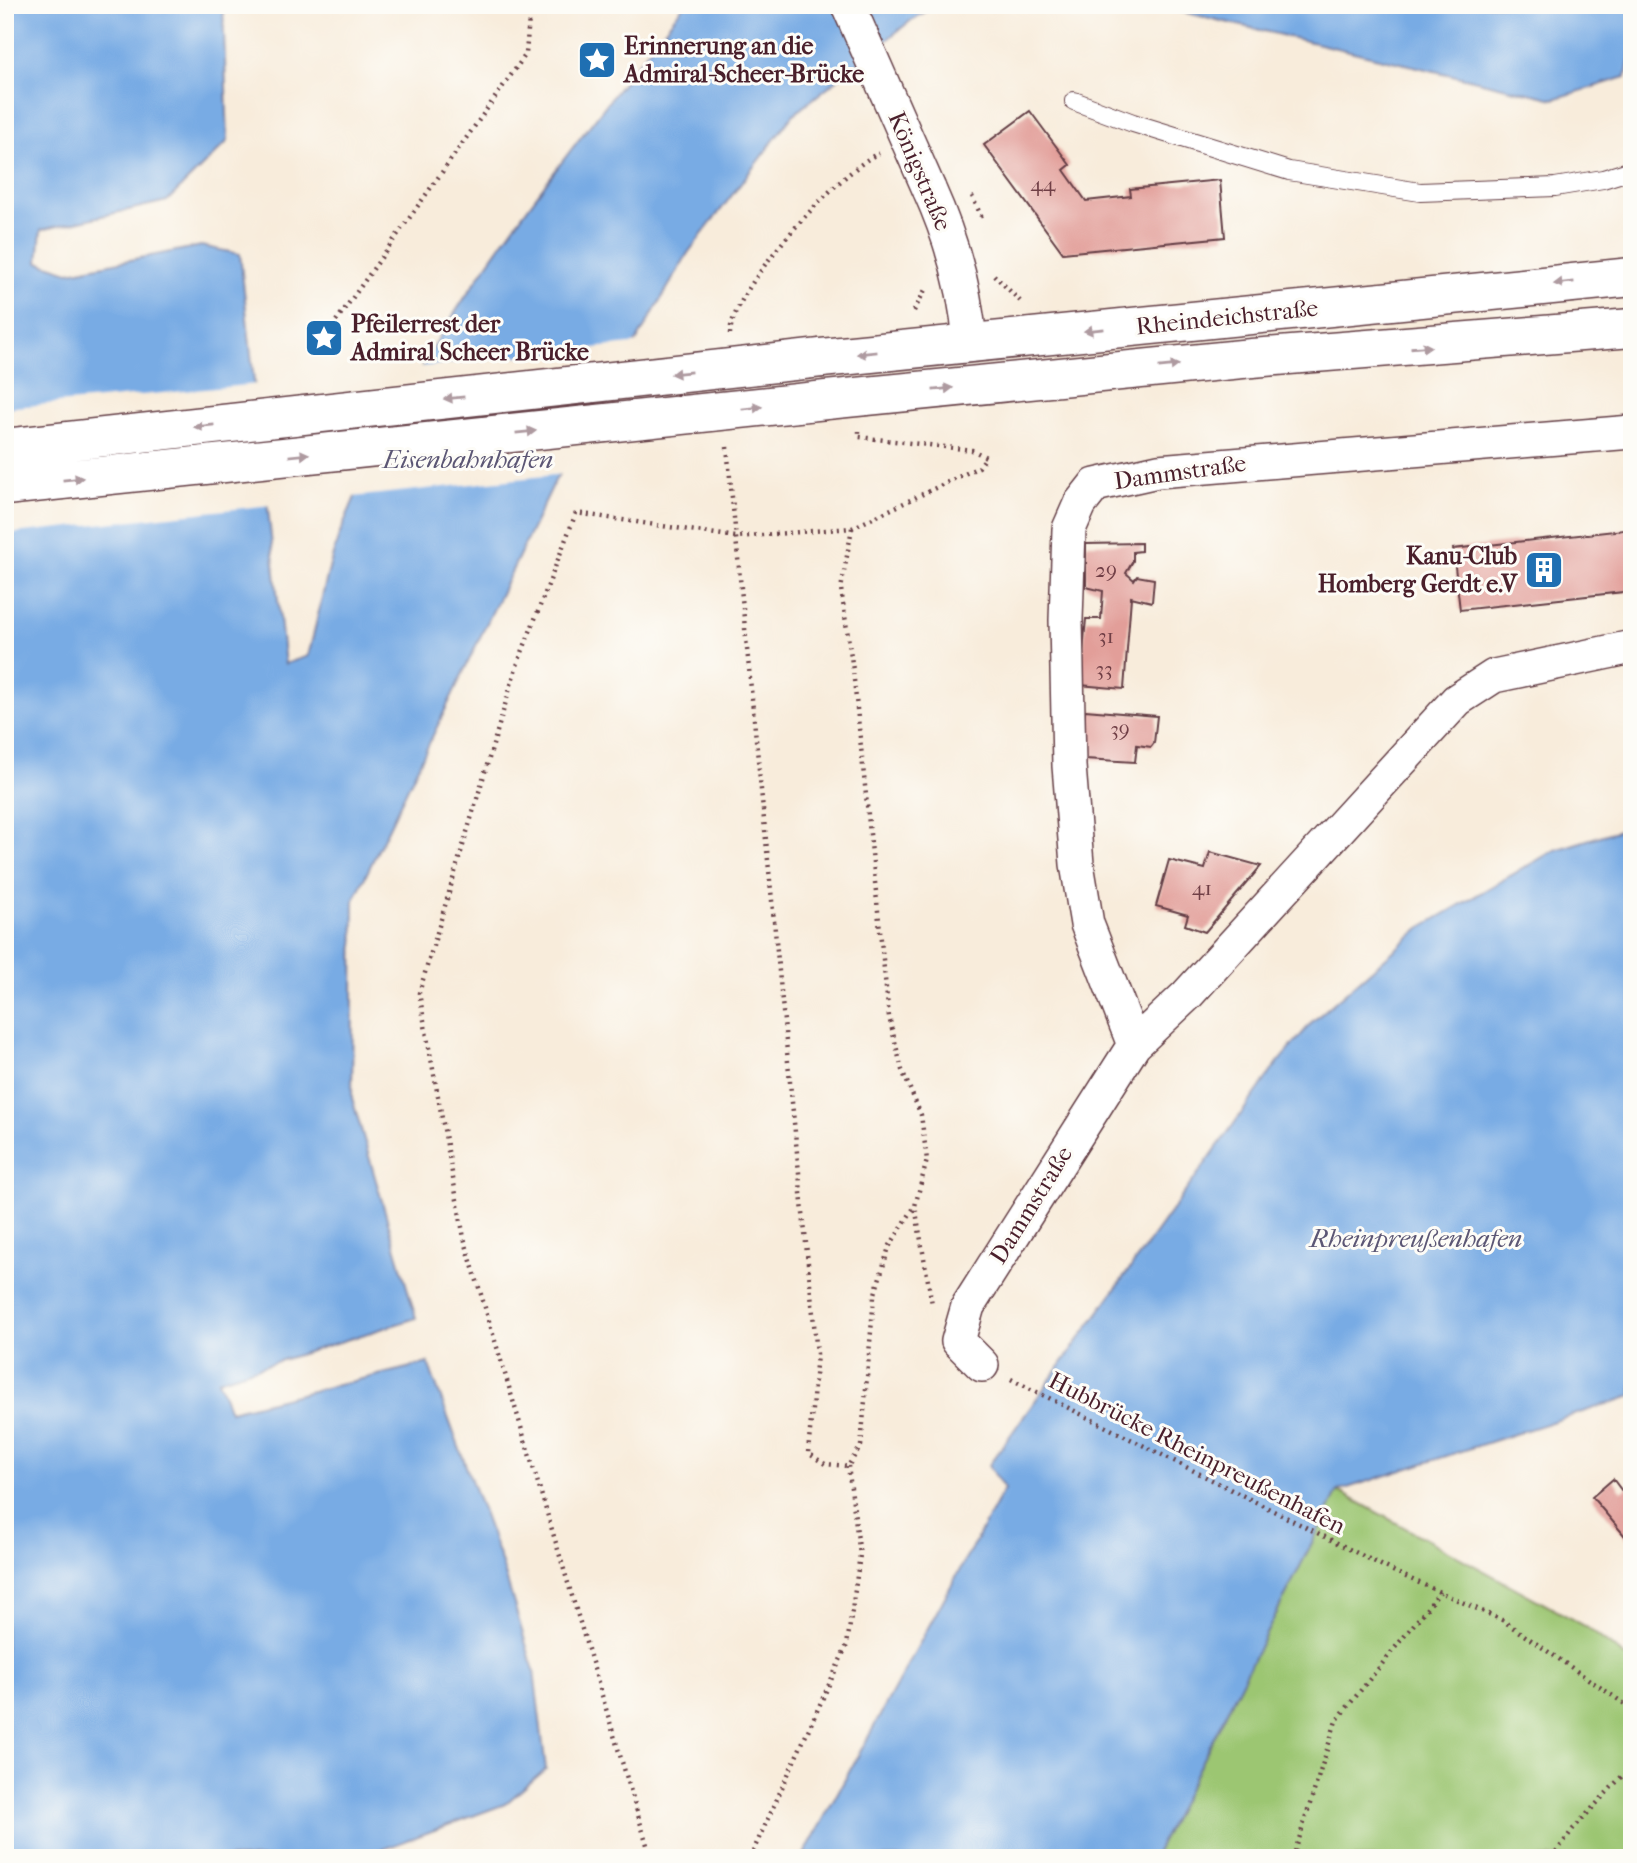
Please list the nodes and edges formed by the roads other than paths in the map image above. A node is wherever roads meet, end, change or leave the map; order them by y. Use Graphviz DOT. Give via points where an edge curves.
graph roads {
  1 [pos="848,5"];
  2 [pos="1074,101"];
  3 [pos="1632,170"];
  4 [pos="1632,277"];
  5 [pos="1632,328"];
  6 [pos="970,343"];
  7 [pos="1632,432"];
  8 [pos="5,448"];
  9 [pos="5,486"];
  10 [pos="1632,648"];
  11 [pos="1134,1045"];
  12 [pos="982,1365"];
  1 -- 6 [label="street, Königstraße, bridge" via="946,228"];
  2 -- 3 [label="lane" via="1289,171 1420,192 1555,187"];
  4 -- 6 [label="main road, Rheindeichstraße, one-way"];
  9 -- 5 [label="main road, Rheindeichstraße, one-way, bridge" via="1252,358"];
  6 -- 8 [label="main road, Rheindeichstraße, one-way, bridge"];
  7 -- 11 [label="street, Dammstraße" via="1158,471 1095,485 1069,529 1069,766 1087,924"];
  10 -- 11 [label="street, Dammstraße" via="1494,676 1457,700 1187,995"];
  11 -- 12 [label="street, Dammstraße" via="974,1295 958,1341"];
}
